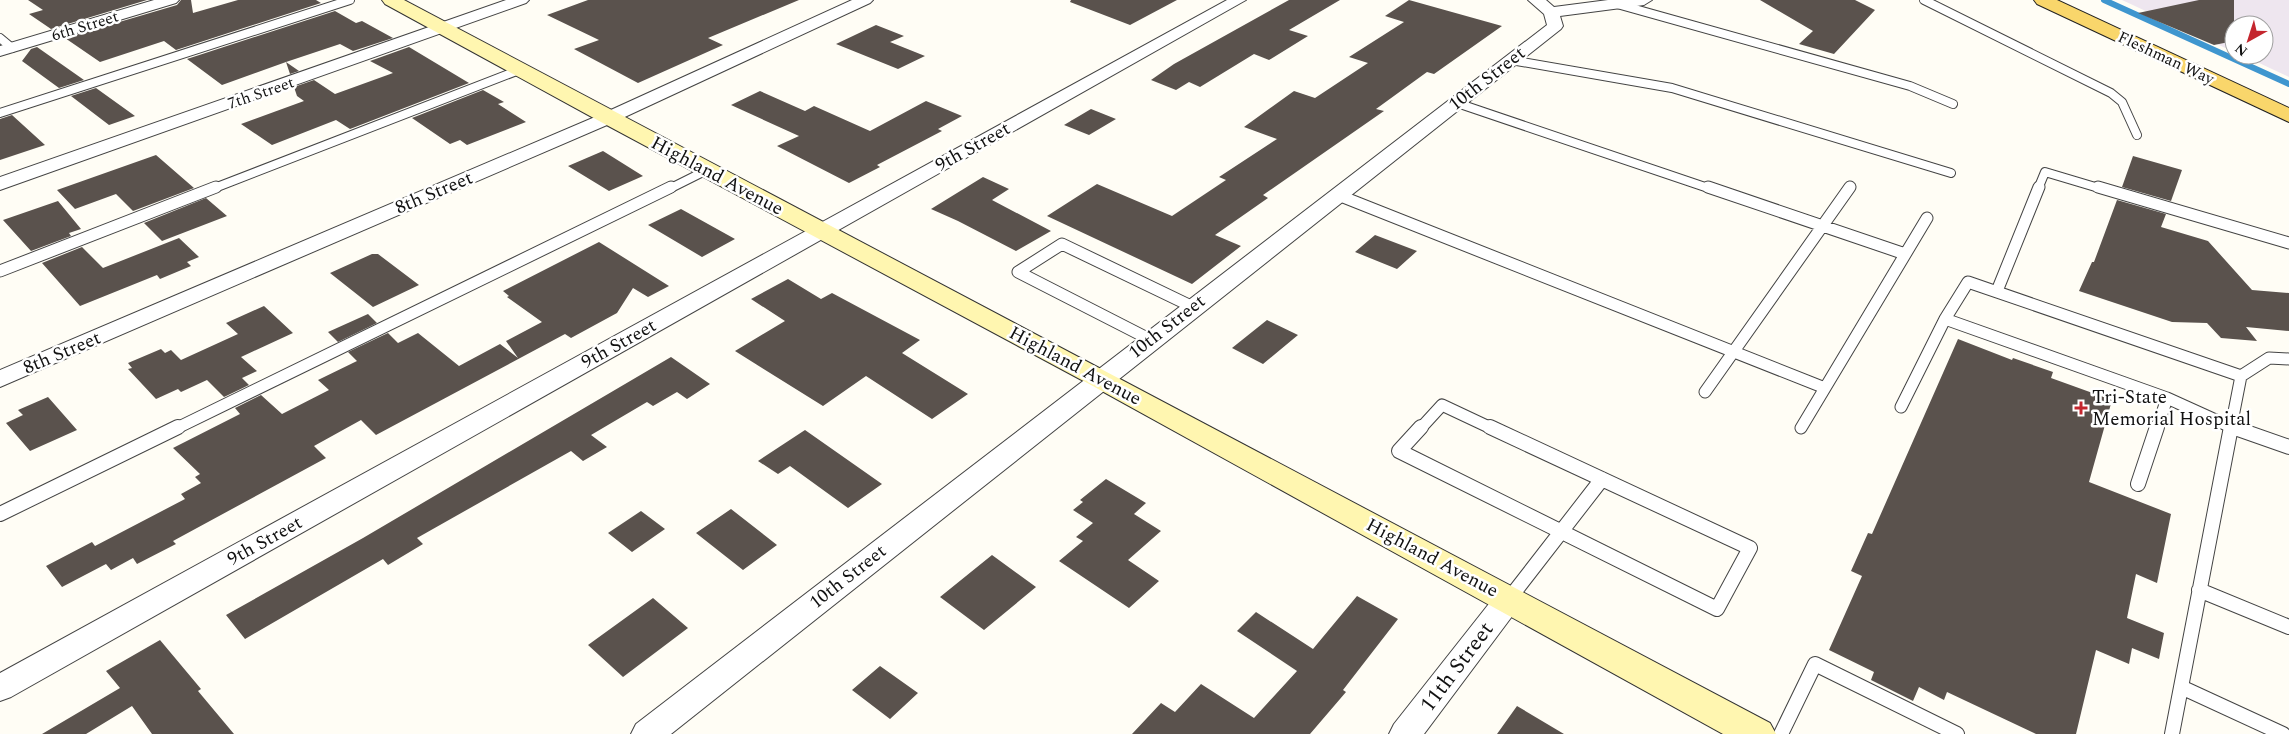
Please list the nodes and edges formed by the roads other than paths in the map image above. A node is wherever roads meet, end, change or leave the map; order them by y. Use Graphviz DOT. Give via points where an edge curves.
graph roads {
  1 [pos="171,0"];
  2 [pos="350,0"];
  3 [pos="391,0"];
  4 [pos="521,0"];
  5 [pos="865,0"];
  6 [pos="1238,0"];
  7 [pos="1644,0"];
  8 [pos="1924,0"];
  9 [pos="2043,0"];
  10 [pos="2068,0"];
  11 [pos="1617,4"];
  12 [pos="1544,6"];
  13 [pos="442,29"];
  14 [pos="4,46"];
  15 [pos="1510,60"];
  16 [pos="519,70"];
  17 [pos="2289,102"];
  18 [pos="1457,103"];
  19 [pos="1953,104"];
  20 [pos="0,113"];
  21 [pos="2289,116"];
  22 [pos="608,118"];
  23 [pos="2137,135"];
  24 [pos="707,170"];
  25 [pos="1950,173"];
  26 [pos="0,184"];
  27 [pos="1850,187"];
  28 [pos="1338,195"];
  29 [pos="1927,218"];
  30 [pos="1822,226"];
  31 [pos="822,231"];
  32 [pos="2289,243"];
  33 [pos="1905,254"];
  34 [pos="0,271"];
  35 [pos="1997,291"];
  36 [pos="1193,307"];
  37 [pos="1945,319"];
  38 [pos="1151,340"];
  39 [pos="1734,352"];
  40 [pos="2289,359"];
  41 [pos="2241,376"];
  42 [pos="0,379"];
  43 [pos="1101,379"];
  44 [pos="1825,388"];
  45 [pos="1705,392"];
  46 [pos="2166,398"];
  47 [pos="1901,407"];
  48 [pos="2231,427"];
  49 [pos="1801,428"];
  50 [pos="2289,447"];
  51 [pos="1602,479"];
  52 [pos="2138,484"];
  53 [pos="0,514"];
  54 [pos="1560,532"];
  55 [pos="2199,590"];
  56 [pos="1508,599"];
  57 [pos="2289,627"];
  58 [pos="2180,687"];
  59 [pos="0,688"];
  60 [pos="647,734"];
  61 [pos="1406,734"];
  62 [pos="1758,734"];
  63 [pos="1781,734"];
  64 [pos="1957,734"];
  65 [pos="2172,734"];
  66 [pos="2283,734"];
  1 -- 14 [label="street, 6th Street"];
  2 -- 20 [label="lane"];
  3 -- 13 [label="main road, Highland Avenue"];
  4 -- 13 [label="street, 7th Street"];
  5 -- 22 [label="street, 8th Street"];
  6 -- 31 [label="street, 9th Street"];
  7 -- 11 [label="street, 10th Street"];
  8 -- 23 [label="lane" via="2111,93 2122,102"];
  9 -- 21 [label="main road, Fleshman Way"];
  10 -- 17 [label="main road, Fleshman Way"];
  11 -- 12 [label="street, 10th Street"];
  11 -- 19 [label="lane" via="1910,86"];
  12 -- 15 [label="street, 10th Street" via="1555,26"];
  13 -- 16 [label="main road, Highland Avenue"];
  13 -- 26 [label="street, 7th Street"];
  15 -- 18 [label="street, 10th Street"];
  15 -- 25 [label="lane" via="1672,88"];
  16 -- 22 [label="main road, Highland Avenue"];
  16 -- 34 [label="lane"];
  18 -- 28 [label="street, 10th Street"];
  18 -- 30 [label="lane"];
  22 -- 24 [label="main road, Highland Avenue"];
  22 -- 42 [label="street, 8th Street"];
  24 -- 31 [label="main road, Highland Avenue"];
  24 -- 53 [label="lane"];
  27 -- 30 [label="lane"];
  28 -- 36 [label="street, 10th Street"];
  28 -- 39 [label="lane"];
  29 -- 33 [label="lane"];
  30 -- 33 [label="lane"];
  30 -- 39 [label="lane"];
  31 -- 43 [label="main road, Highland Avenue"];
  31 -- 59 [label="street, 9th Street"];
  32 -- 35 [label="lane" via="2045,172"];
  33 -- 44 [label="lane"];
  35 -- 37 [label="lane" via="1968,282"];
  35 -- 41 [label="lane"];
  36 -- 38 [label="street, 10th Street"];
  36 -- 38 [label="lane" via="1062,244 1018,272"];
  37 -- 46 [label="lane"];
  37 -- 47 [label="lane"];
  38 -- 43 [label="street, 10th Street"];
  39 -- 44 [label="lane"];
  39 -- 45 [label="lane"];
  40 -- 41 [label="lane" via="2269,358"];
  41 -- 48 [label="lane"];
  43 -- 56 [label="main road, Highland Avenue"];
  43 -- 60 [label="street, 10th Street"];
  44 -- 49 [label="lane"];
  46 -- 48 [label="lane"];
  46 -- 52 [label="lane"];
  48 -- 50 [label="lane"];
  48 -- 55 [label="lane"];
  51 -- 54 [label="lane"];
  51 -- 54 [label="lane" via="1750,548 1717,609"];
  51 -- 54 [label="lane" via="1442,405 1400,451"];
  54 -- 56 [label="lane"];
  55 -- 57 [label="lane"];
  55 -- 58 [label="lane"];
  56 -- 61 [label="street, 11th Street"];
  56 -- 62 [label="main road, Highland Avenue"];
  58 -- 65 [label="lane"];
  58 -- 66 [label="lane"];
  63 -- 64 [label="lane" via="1815,664"];
}
